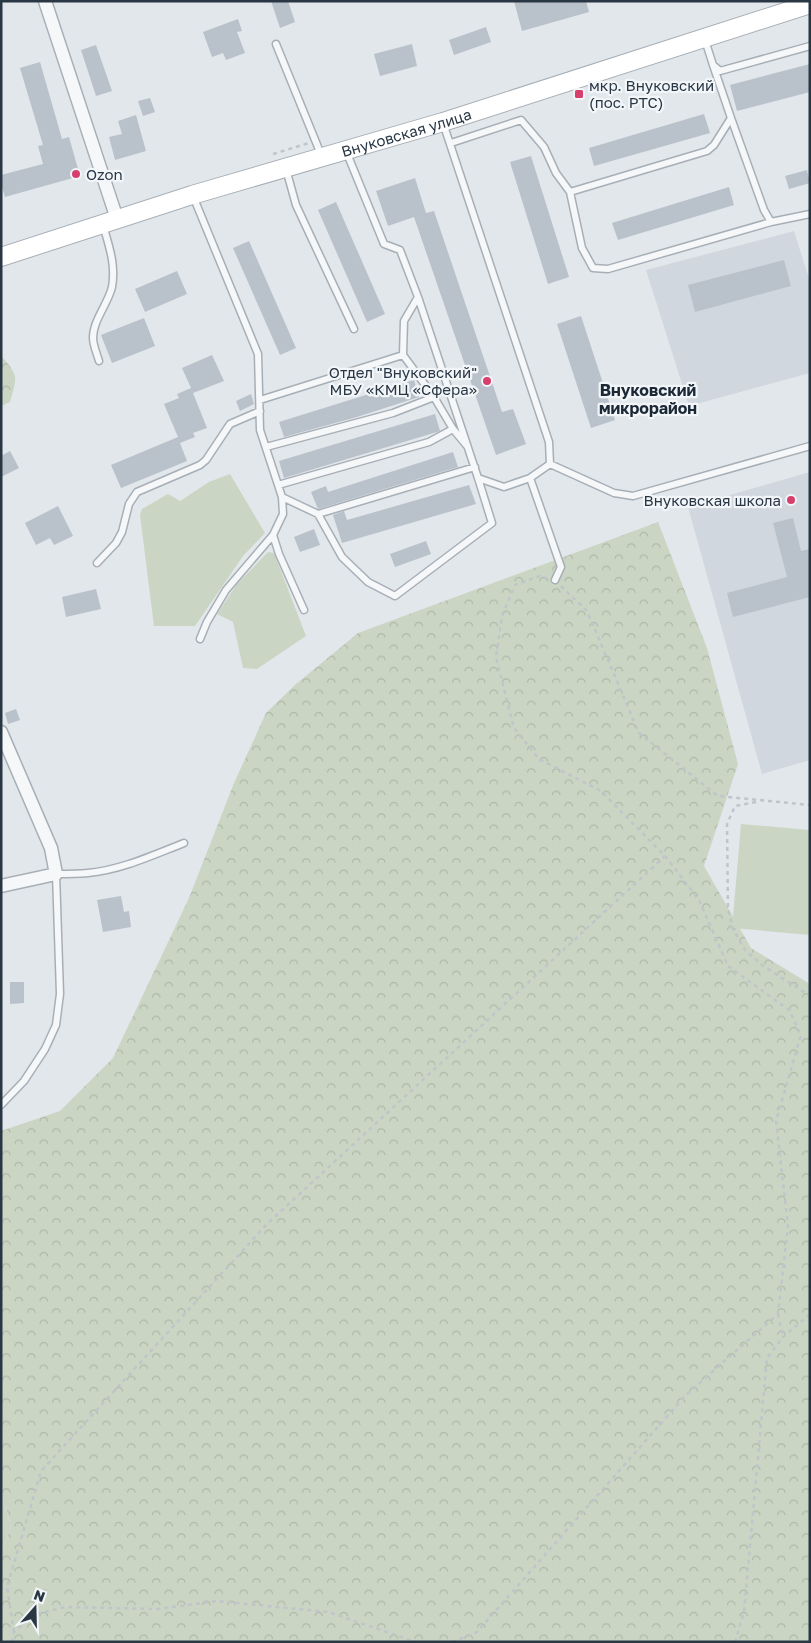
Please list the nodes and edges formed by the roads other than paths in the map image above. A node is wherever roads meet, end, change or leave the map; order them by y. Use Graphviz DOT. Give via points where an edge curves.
graph roads {
  1 [pos="45,1"];
  2 [pos="810,4"];
  3 [pos="704,37"];
  4 [pos="276,44"];
  5 [pos="810,46"];
  6 [pos="714,65"];
  7 [pos="731,118"];
  8 [pos="442,122"];
  9 [pos="451,143"];
  10 [pos="345,150"];
  11 [pos="322,157"];
  12 [pos="286,168"];
  13 [pos="570,192"];
  14 [pos="192,194"];
  15 [pos="810,214"];
  16 [pos="110,222"];
  17 [pos="771,222"];
  18 [pos="1,257"];
  19 [pos="418,297"];
  20 [pos="354,329"];
  21 [pos="403,355"];
  22 [pos="99,361"];
  23 [pos="434,397"];
  24 [pos="260,400"];
  25 [pos="260,411"];
  26 [pos="452,429"];
  27 [pos="810,446"];
  28 [pos="266,447"];
  29 [pos="469,448"];
  30 [pos="550,464"];
  31 [pos="475,468"];
  32 [pos="478,478"];
  33 [pos="530,478"];
  34 [pos="278,485"];
  35 [pos="282,497"];
  36 [pos="318,514"];
  37 [pos="273,535"];
  38 [pos="97,563"];
  39 [pos="555,580"];
  40 [pos="304,610"];
  41 [pos="200,639"];
  42 [pos="1,732"];
  43 [pos="184,843"];
  44 [pos="56,874"];
  45 [pos="1,886"];
  46 [pos="1,1104"];
  1 -- 16 [label="street"];
  2 -- 3 [label="main road, Внуковская улица" via="781,10"];
  3 -- 6 [label="lane"];
  3 -- 8 [label="main road, Внуковская улица"];
  4 -- 11 [label="lane"];
  5 -- 6 [label="lane" via="720,71"];
  6 -- 7 [label="lane"];
  7 -- 13 [label="lane" via="707,151"];
  7 -- 17 [label="lane"];
  8 -- 9 [label="lane"];
  8 -- 10 [label="main road, Внуковская улица"];
  9 -- 13 [label="lane" via="521,120 544,147 556,173"];
  9 -- 30 [label="lane" via="549,442"];
  10 -- 11 [label="main road, Внуковская улица"];
  10 -- 19 [label="lane" via="384,244 400,250"];
  11 -- 12 [label="main road, Внуковская улица"];
  12 -- 14 [label="main road, Внуковская улица"];
  12 -- 20 [label="lane" via="296,205"];
  13 -- 17 [label="lane" via="582,248 593,268 608,269"];
  14 -- 16 [label="main road, Внуковская улица"];
  14 -- 24 [label="lane" via="258,354"];
  15 -- 17 [label="lane"];
  16 -- 18 [label="main road, Внуковская улица"];
  16 -- 22 [label="lane" via="113,276 111,289 94,328 93,340"];
  19 -- 21 [label="lane" via="404,321"];
  19 -- 29 [label="lane"];
  21 -- 23 [label="lane"];
  21 -- 24 [label="lane"];
  23 -- 26 [label="lane"];
  23 -- 28 [label="lane" via="393,412"];
  24 -- 25 [label="lane"];
  25 -- 28 [label="lane" via="260,430"];
  25 -- 38 [label="lane" via="230,424 200,465 137,492 116,543"];
  26 -- 29 [label="lane"];
  26 -- 34 [label="lane" via="429,442"];
  27 -- 30 [label="lane" via="633,496 614,493"];
  28 -- 34 [label="lane"];
  29 -- 31 [label="lane"];
  30 -- 33 [label="lane"];
  31 -- 32 [label="lane"];
  31 -- 36 [label="lane"];
  32 -- 33 [label="lane" via="504,487"];
  32 -- 36 [label="lane" via="492,523 395,596 368,582 342,557"];
  33 -- 39 [label="lane" via="561,567"];
  34 -- 35 [label="lane"];
  35 -- 36 [label="lane"];
  35 -- 37 [label="lane" via="283,514"];
  37 -- 40 [label="lane" via="278,554"];
  37 -- 41 [label="lane" via="226,590"];
  42 -- 44 [label="street" via="51,848"];
  43 -- 44 [label="lane" via="131,864 88,873"];
  44 -- 45 [label="street"];
  44 -- 46 [label="lane" via="60,994 56,1025 45,1050 24,1081"];
}
